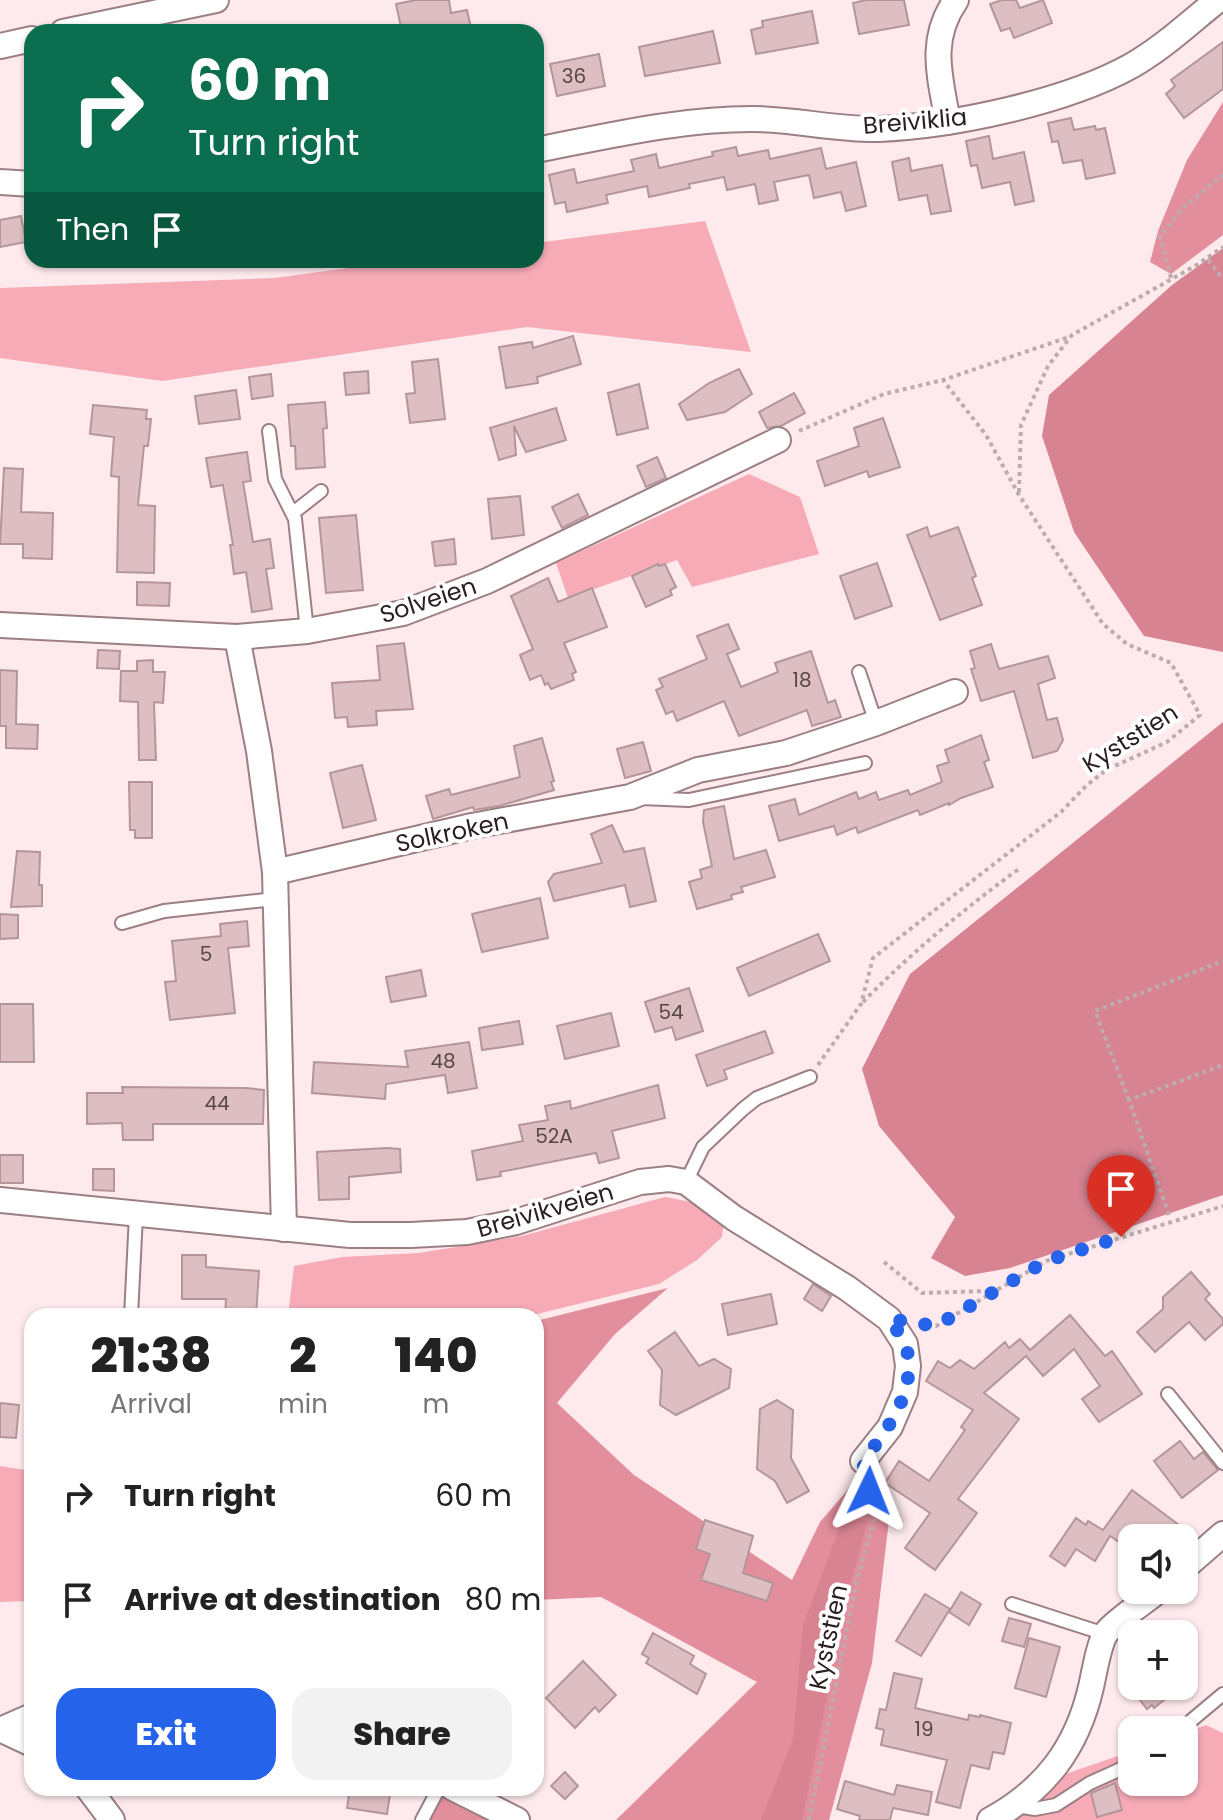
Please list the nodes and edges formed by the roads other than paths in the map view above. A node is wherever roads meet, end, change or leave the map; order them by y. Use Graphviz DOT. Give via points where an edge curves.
graph roads {
  1 [pos="216,0"];
  2 [pos="956,0"];
  3 [pos="1218,0"];
  4 [pos="101,24"];
  5 [pos="24,41"];
  6 [pos="0,46"];
  7 [pos="948,122"];
  8 [pos="544,148"];
  9 [pos="0,182"];
  10 [pos="24,184"];
  11 [pos="269,431"];
  12 [pos="778,440"];
  13 [pos="321,491"];
  14 [pos="293,513"];
  15 [pos="0,625"];
  16 [pos="307,631"];
  17 [pos="237,637"];
  18 [pos="859,672"];
  19 [pos="955,692"];
  20 [pos="876,723"];
  21 [pos="865,763"];
  22 [pos="630,797"];
  23 [pos="275,872"];
  24 [pos="275,899"];
  25 [pos="122,923"];
  26 [pos="810,1077"];
  27 [pos="686,1182"];
  28 [pos="0,1200"];
  29 [pos="136,1215"];
  30 [pos="284,1229"];
  31 [pos="131,1308"];
  32 [pos="1168,1394"];
  33 [pos="863,1461"];
  34 [pos="1223,1463"];
  35 [pos="1223,1534"];
  36 [pos="1198,1556"];
  37 [pos="1012,1604"];
  38 [pos="1142,1604"];
  39 [pos="1105,1634"];
  40 [pos="1223,1694"];
  41 [pos="1197,1716"];
  42 [pos="24,1720"];
  43 [pos="1,1730"];
  44 [pos="24,1740"];
  45 [pos="1118,1770"];
  46 [pos="94,1796"];
  47 [pos="435,1796"];
  48 [pos="469,1796"];
  49 [pos="1016,1806"];
  50 [pos="112,1820"];
  51 [pos="422,1820"];
  52 [pos="517,1820"];
  53 [pos="990,1820"];
  1 -- 4 [label="street"];
  2 -- 7 [label="street" via="939,33 937,63"];
  3 -- 7 [label="street, Breiviklia" via="1130,67 1063,95"];
  5 -- 6 [label="street"];
  7 -- 8 [label="street, Breiviklia" via="878,129 754,119 674,124"];
  9 -- 10 [label="street"];
  11 -- 14 [label="lane" via="275,479"];
  12 -- 16 [label="street, Solveien" via="487,581 403,613"];
  13 -- 14 [label="lane"];
  14 -- 16 [label="lane"];
  15 -- 17 [label="street, Solveien"];
  16 -- 17 [label="street, Solveien"];
  17 -- 23 [label="street"];
  18 -- 20 [label="lane"];
  19 -- 20 [label="street, Solkroken"];
  20 -- 22 [label="street, Solkroken" via="786,753 698,770"];
  21 -- 22 [label="lane, Solkroken" via="689,800"];
  22 -- 23 [label="street, Solkroken" via="472,826"];
  23 -- 24 [label="street"];
  24 -- 25 [label="lane" via="164,911"];
  24 -- 30 [label="street"];
  26 -- 27 [label="lane" via="743,1109 703,1147"];
  27 -- 30 [label="street, Breivikveien" via="640,1182 467,1232 350,1235"];
  27 -- 33 [label="street" via="889,1319 905,1344 905,1392 890,1427"];
  28 -- 29 [label="street, Breivikveien"];
  29 -- 30 [label="street, Breivikveien"];
  29 -- 31 [label="lane"];
  32 -- 34 [label="lane"];
  35 -- 36 [label="street"];
  37 -- 39 [label="lane"];
  38 -- 39 [label="street"];
  39 -- 49 [label="street" via="1079,1725 1046,1780"];
  40 -- 41 [label="lane"];
  42 -- 43 [label="street"];
  43 -- 44 [label="street"];
  45 -- 49 [label="lane" via="1056,1805"];
  46 -- 50 [label="street"];
  47 -- 51 [label="lane"];
  48 -- 52 [label="street"];
  49 -- 53 [label="street"];
}
